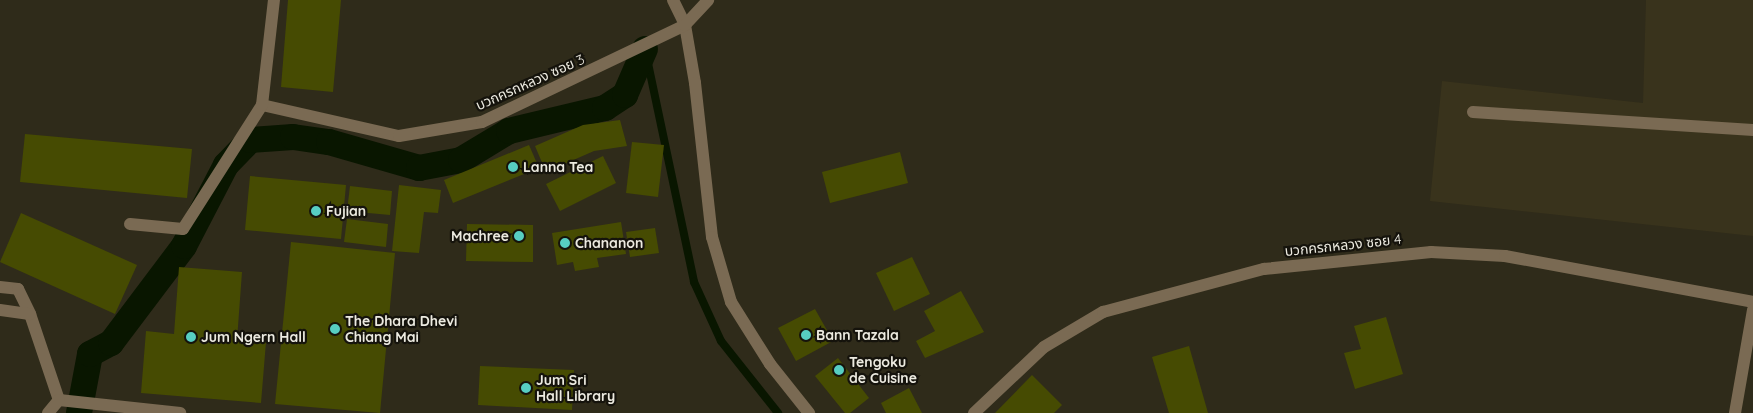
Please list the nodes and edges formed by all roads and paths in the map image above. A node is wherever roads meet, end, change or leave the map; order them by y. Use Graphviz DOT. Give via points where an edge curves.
graph roads {
  1 [pos="274,0"];
  2 [pos="673,0"];
  3 [pos="708,0"];
  4 [pos="685,25"];
  5 [pos="262,105"];
  6 [pos="1473,112"];
  7 [pos="1753,130"];
  8 [pos="130,224"];
  9 [pos="0,287"];
  10 [pos="1753,302"];
  11 [pos="0,310"];
  12 [pos="1753,310"];
  13 [pos="30,314"];
  14 [pos="58,400"];
  15 [pos="134,411"];
  16 [pos="48,413"];
  17 [pos="180,413"];
  18 [pos="809,413"];
  19 [pos="974,413"];
  20 [pos="1736,413"];
  1 -- 5 [label="street"];
  2 -- 4 [label="street"];
  3 -- 4 [label="street"];
  4 -- 5 [label="street, บวกครกหลวง ซอย 3" via="482,122 399,136"];
  4 -- 18 [label="street" via="705,155 712,237 731,302 770,364"];
  5 -- 8 [label="street" via="183,229"];
  6 -- 7 [label="street"];
  9 -- 13 [label="street" via="18,290"];
  10 -- 19 [label="street, บวกครกหลวง ซอย 4" via="1505,256 1431,252 1264,268 1103,312 1044,347"];
  11 -- 13 [label="street"];
  12 -- 20 [label="street"];
  13 -- 14 [label="street"];
  14 -- 15 [label="street"];
  14 -- 16 [label="street"];
  15 -- 17 [label="street"];
}
